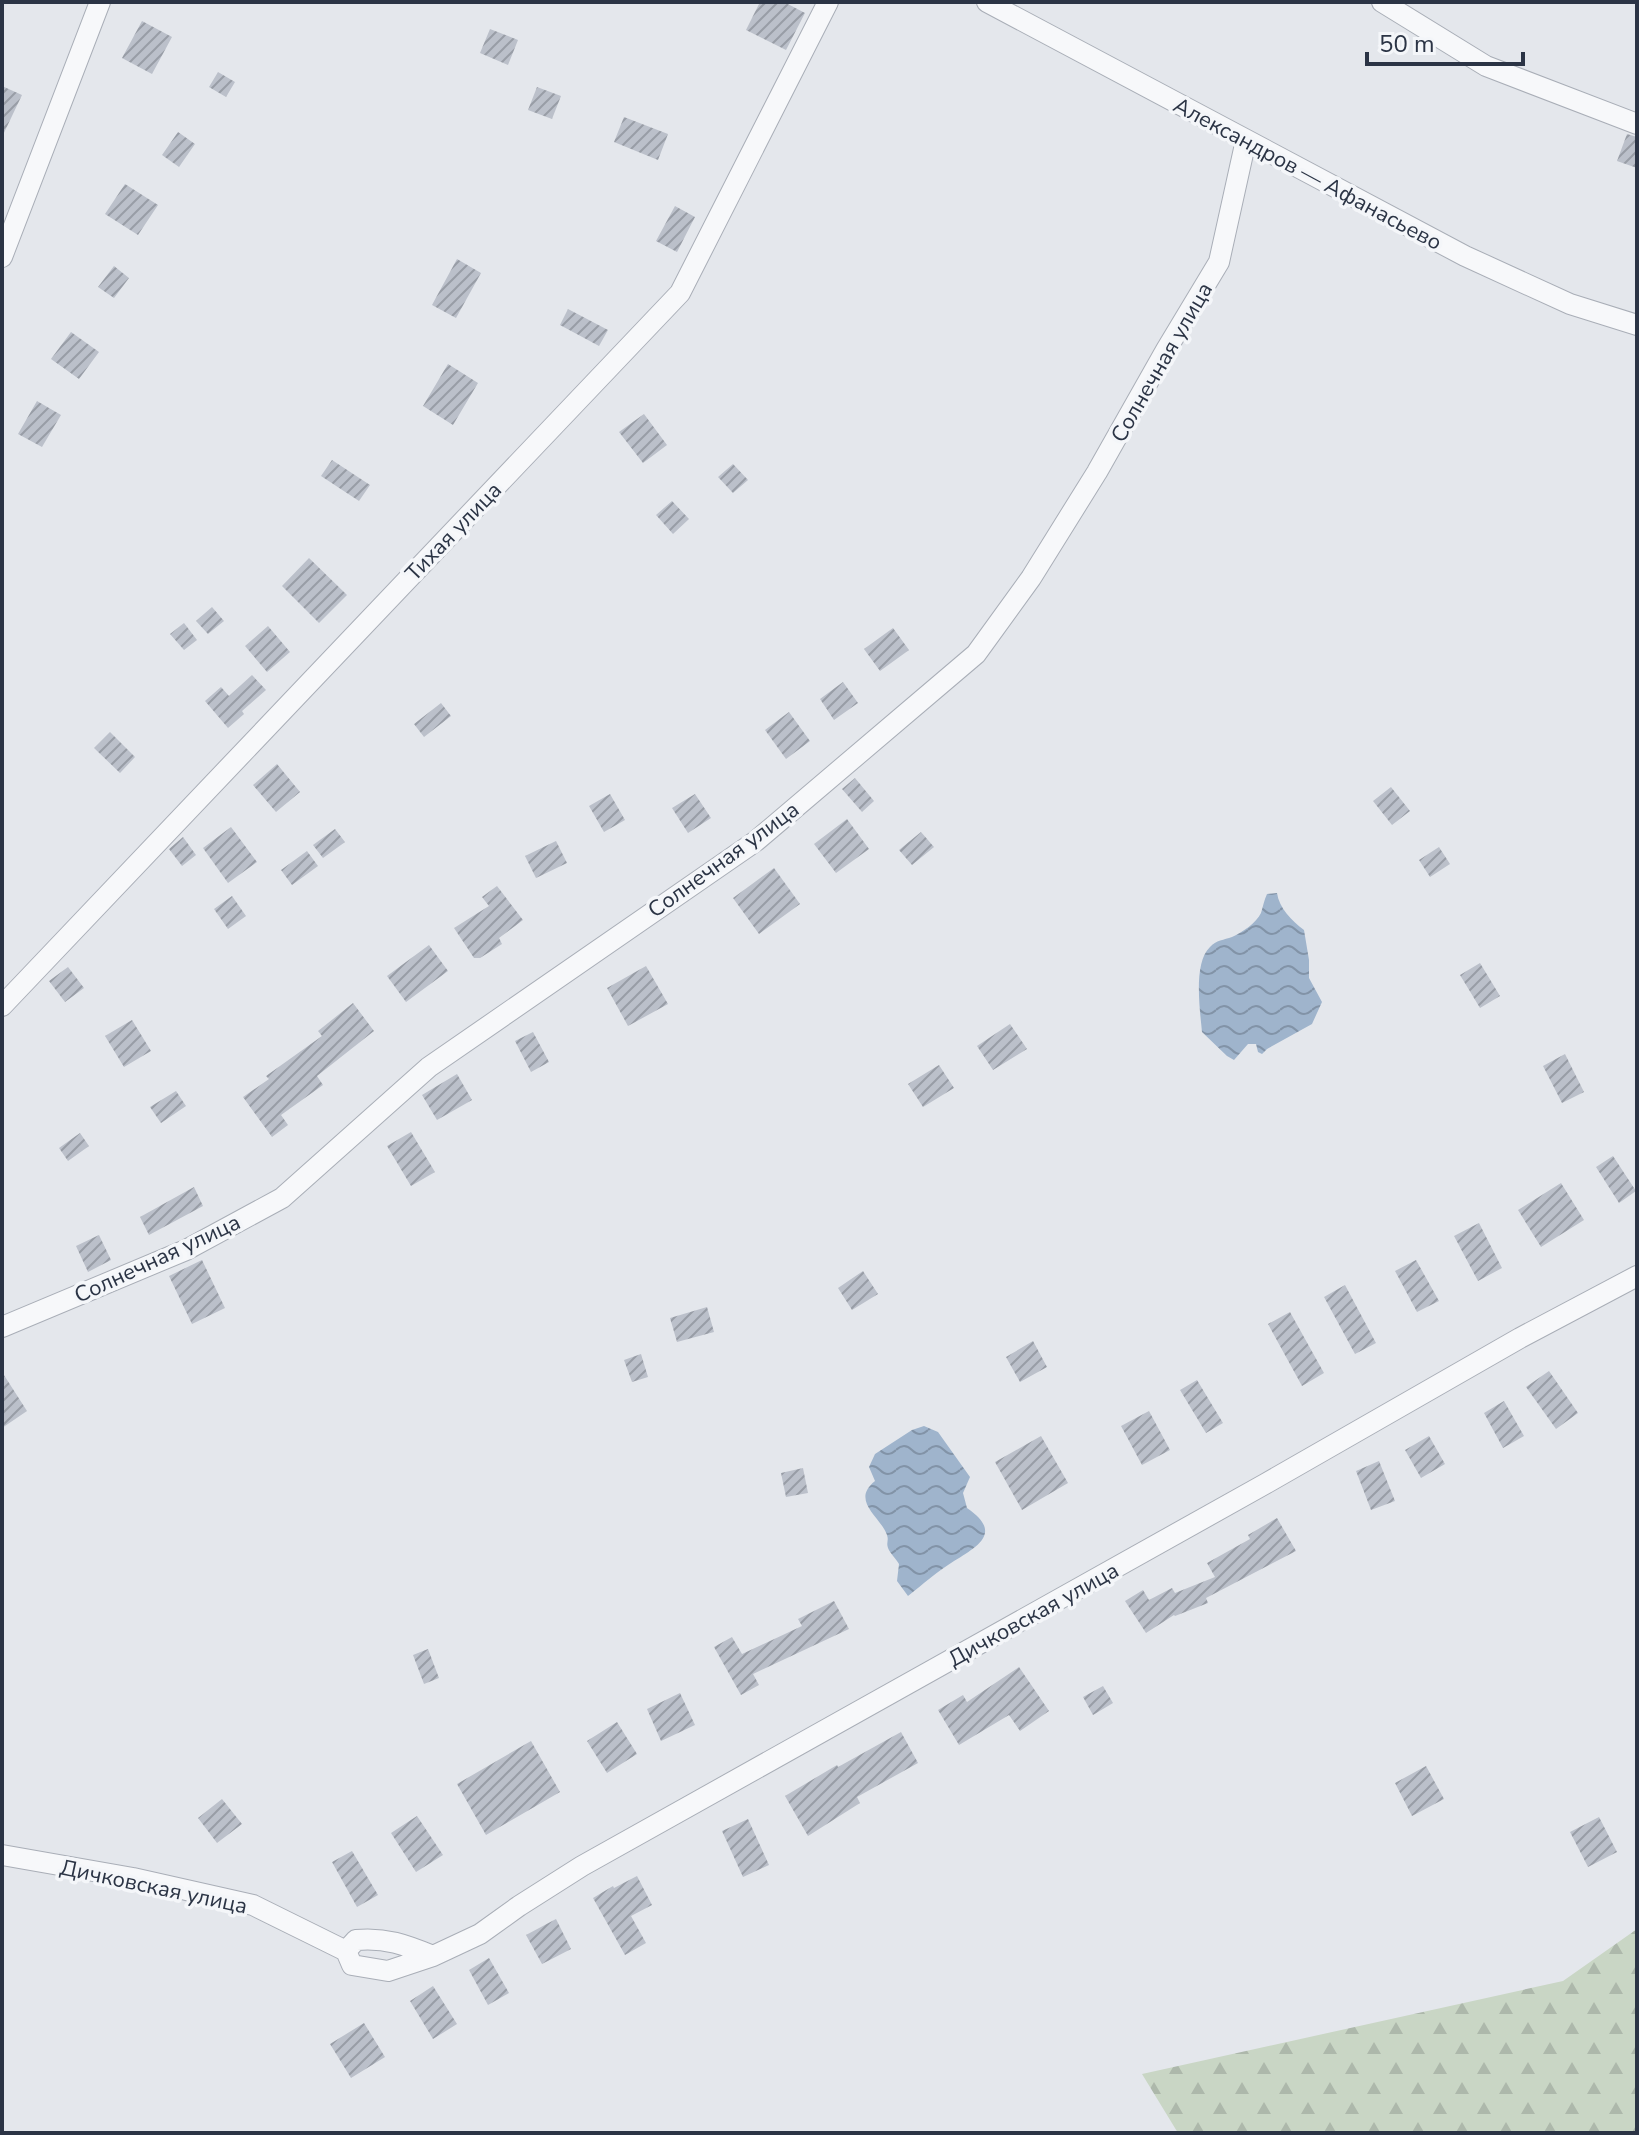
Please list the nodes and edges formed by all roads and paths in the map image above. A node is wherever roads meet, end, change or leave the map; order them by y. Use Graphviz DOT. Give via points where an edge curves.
graph roads {
  1 [pos="100,2"];
  2 [pos="828,2"];
  3 [pos="987,2"];
  4 [pos="1382,2"];
  5 [pos="1637,124"];
  6 [pos="1246,140"];
  7 [pos="2,257"];
  8 [pos="1637,325"];
  9 [pos="2,1006"];
  10 [pos="1637,1276"];
  11 [pos="2,1327"];
  12 [pos="2,1855"];
  13 [pos="346,1951"];
  14 [pos="433,1956"];
  1 -- 7 [label="street"];
  2 -- 9 [label="street, Тихая улица" via="680,293"];
  3 -- 6 [label="street, Александров — Афанасьево"];
  4 -- 5 [label="street" via="1486,66"];
  6 -- 8 [label="street, Александров — Афанасьево" via="1465,256 1570,304"];
  6 -- 11 [label="street, Солнечная улица" via="1219,262 1097,472 976,654 756,841 429,1067 282,1198 186,1250"];
  10 -- 14 [label="street, Дичковская улица" via="596,1858 480,1934"];
  12 -- 13 [label="street, Дичковская улица" via="253,1905"];
  13 -- 14 [label="street" via="356,1940 374,1938"];
  13 -- 14 [label="street, Дичковская улица" via="352,1965 388,1971"];
}
